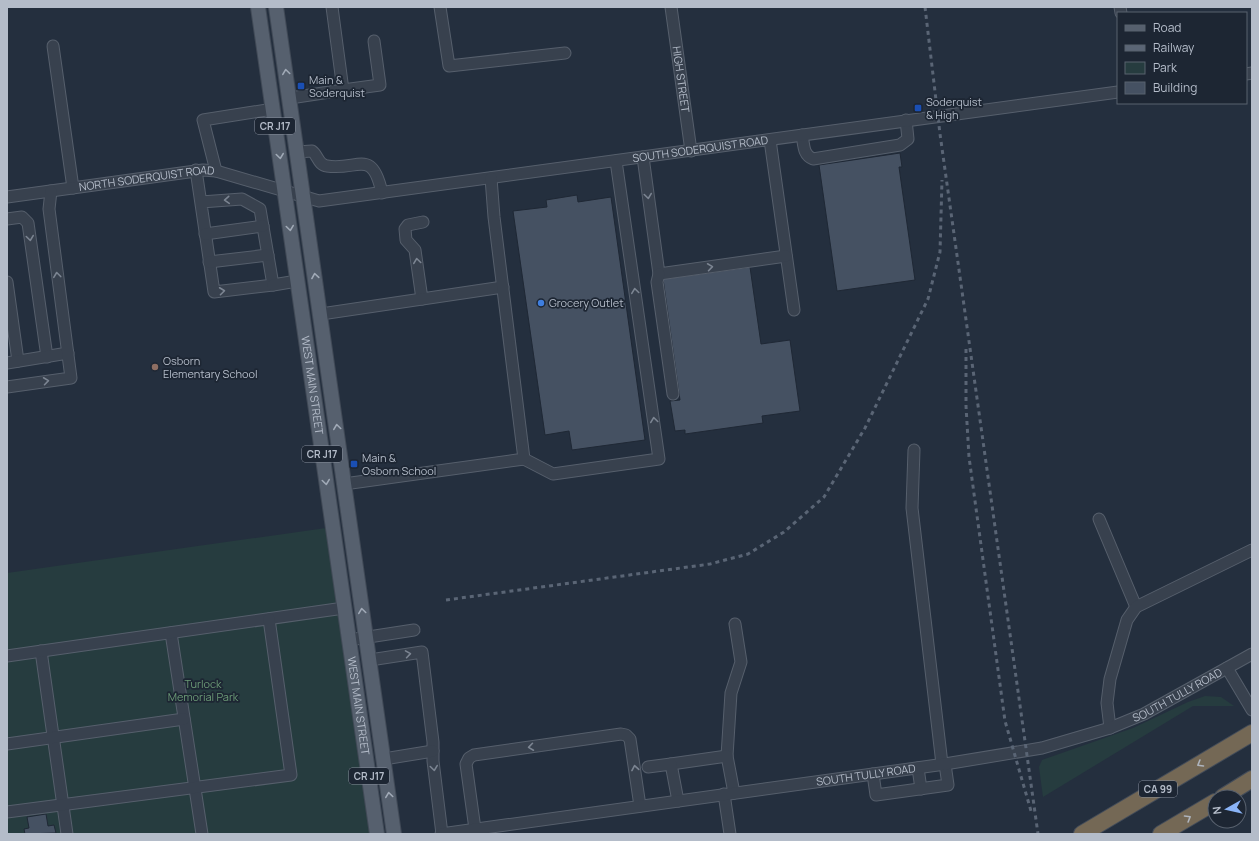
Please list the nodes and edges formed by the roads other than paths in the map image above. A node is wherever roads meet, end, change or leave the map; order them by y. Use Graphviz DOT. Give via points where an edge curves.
graph roads {
  1 [pos="258,7"];
  2 [pos="276,7"];
  3 [pos="332,7"];
  4 [pos="440,7"];
  5 [pos="671,7"];
  6 [pos="374,41"];
  7 [pos="53,46"];
  8 [pos="565,54"];
  9 [pos="343,90"];
  10 [pos="1117,92"];
  11 [pos="290,98"];
  12 [pos="273,109"];
  13 [pos="906,120"];
  14 [pos="802,135"];
  15 [pos="770,140"];
  16 [pos="691,151"];
  17 [pos="297,152"];
  18 [pos="643,157"];
  19 [pos="616,161"];
  20 [pos="196,170"];
  21 [pos="216,171"];
  22 [pos="491,178"];
  23 [pos="74,188"];
  24 [pos="284,190"];
  25 [pos="50,191"];
  26 [pos="382,193"];
  27 [pos="303,196"];
  28 [pos="7,197"];
  29 [pos="201,202"];
  30 [pos="7,219"];
  31 [pos="422,222"];
  32 [pos="263,226"];
  33 [pos="205,234"];
  34 [pos="268,255"];
  35 [pos="786,256"];
  36 [pos="209,262"];
  37 [pos="659,274"];
  38 [pos="297,281"];
  39 [pos="7,282"];
  40 [pos="273,285"];
  41 [pos="503,288"];
  42 [pos="422,299"];
  43 [pos="794,310"];
  44 [pos="321,314"];
  45 [pos="68,353"];
  46 [pos="46,357"];
  47 [pos="13,362"];
  48 [pos="7,387"];
  49 [pos="673,394"];
  50 [pos="914,450"];
  51 [pos="524,459"];
  52 [pos="344,484"];
  53 [pos="1099,518"];
  54 [pos="1252,550"];
  55 [pos="1136,607"];
  56 [pos="344,608"];
  57 [pos="269,619"];
  58 [pos="735,624"];
  59 [pos="414,630"];
  60 [pos="171,633"];
  61 [pos="366,638"];
  62 [pos="349,640"];
  63 [pos="41,651"];
  64 [pos="1252,654"];
  65 [pos="7,656"];
  66 [pos="370,660"];
  67 [pos="1227,668"];
  68 [pos="1252,710"];
  69 [pos="184,720"];
  70 [pos="1110,728"];
  71 [pos="1252,733"];
  72 [pos="53,738"];
  73 [pos="7,744"];
  74 [pos="433,752"];
  75 [pos="727,756"];
  76 [pos="384,759"];
  77 [pos="671,764"];
  78 [pos="944,764"];
  79 [pos="648,767"];
  80 [pos="918,768"];
  81 [pos="873,774"];
  82 [pos="1252,779"];
  83 [pos="195,788"];
  84 [pos="921,789"];
  85 [pos="1236,789"];
  86 [pos="729,794"];
  87 [pos="678,801"];
  88 [pos="63,805"];
  89 [pos="640,806"];
  90 [pos="1207,807"];
  91 [pos="7,812"];
  92 [pos="471,831"];
  93 [pos="67,834"];
  94 [pos="202,834"];
  95 [pos="377,834"];
  96 [pos="394,834"];
  97 [pos="442,834"];
  98 [pos="730,834"];
  99 [pos="1082,834"];
  100 [pos="1161,834"];
  1 -- 12 [label="main road, WEST MAIN STREET / CR J17"];
  11 -- 2 [label="main road, WEST MAIN STREET / CR J17, one-way"];
  3 -- 9 [label="street"];
  4 -- 8 [label="street" via="449,66"];
  5 -- 16 [label="street, HIGH STREET"];
  6 -- 9 [label="street" via="380,85"];
  7 -- 23 [label="street"];
  9 -- 11 [label="street"];
  10 -- 13 [label="street, SOUTH SODERQUIST ROAD"];
  11 -- 17 [label="main road, WEST MAIN STREET / CR J17"];
  12 -- 21 [label="street" via="204,120"];
  12 -- 24 [label="main road, WEST MAIN STREET / CR J17, one-way"];
  13 -- 14 [label="street, SOUTH SODERQUIST ROAD"];
  13 -- 14 [label="street" via="908,139 900,145 813,159 807,157"];
  14 -- 15 [label="street, SOUTH SODERQUIST ROAD"];
  15 -- 16 [label="street, SOUTH SODERQUIST ROAD"];
  15 -- 35 [label="street"];
  16 -- 18 [label="street, SOUTH SODERQUIST ROAD"];
  17 -- 26 [label="street" via="312,151 326,166 368,165 379,176"];
  17 -- 27 [label="main road, WEST MAIN STREET / CR J17"];
  18 -- 19 [label="street, SOUTH SODERQUIST ROAD"];
  18 -- 37 [label="street, one-way"];
  19 -- 22 [label="street, SOUTH SODERQUIST ROAD"];
  51 -- 19 [label="street, one-way" via="553,474 659,459"];
  20 -- 21 [label="street, NORTH SODERQUIST ROAD"];
  20 -- 23 [label="street, NORTH SODERQUIST ROAD"];
  20 -- 29 [label="street"];
  21 -- 24 [label="street, NORTH SODERQUIST ROAD"];
  22 -- 26 [label="street, SOUTH SODERQUIST ROAD"];
  22 -- 41 [label="street"];
  23 -- 25 [label="street, NORTH SODERQUIST ROAD"];
  24 -- 27 [label="street, SOUTH SODERQUIST ROAD"];
  24 -- 38 [label="main road, WEST MAIN STREET / CR J17, one-way"];
  25 -- 28 [label="street, NORTH SODERQUIST ROAD"];
  45 -- 25 [label="street, one-way" via="49,209"];
  26 -- 27 [label="street, SOUTH SODERQUIST ROAD" via="319,200"];
  44 -- 27 [label="main road, WEST MAIN STREET / CR J17, one-way"];
  32 -- 29 [label="street, one-way" via="260,209 242,200"];
  29 -- 33 [label="street"];
  30 -- 46 [label="street, one-way" via="22,217 28,223"];
  42 -- 31 [label="street, one-way" via="415,250 406,240 405,229 408,224"];
  32 -- 33 [label="street"];
  32 -- 34 [label="street"];
  33 -- 36 [label="street"];
  34 -- 36 [label="street"];
  34 -- 40 [label="street"];
  37 -- 35 [label="street, one-way"];
  35 -- 43 [label="street"];
  36 -- 40 [label="street, one-way" via="214,292"];
  37 -- 49 [label="street" via="657,282"];
  38 -- 40 [label="street"];
  38 -- 56 [label="main road, WEST MAIN STREET / CR J17, one-way"];
  39 -- 47 [label="street"];
  41 -- 42 [label="street"];
  41 -- 51 [label="street"];
  42 -- 44 [label="street"];
  52 -- 44 [label="main road, WEST MAIN STREET / CR J17, one-way"];
  45 -- 46 [label="street"];
  48 -- 45 [label="street, one-way" via="71,378"];
  46 -- 47 [label="street"];
  50 -- 78 [label="street" via="912,508"];
  51 -- 52 [label="street"];
  61 -- 52 [label="main road, WEST MAIN STREET / CR J17, one-way"];
  53 -- 55 [label="street"];
  54 -- 55 [label="street"];
  55 -- 70 [label="street" via="1127,620 1110,679 1107,703"];
  56 -- 57 [label="street"];
  56 -- 62 [label="main road, WEST MAIN STREET / CR J17"];
  57 -- 60 [label="street"];
  57 -- 83 [label="street" via="291,775"];
  58 -- 75 [label="street" via="741,662 731,692"];
  59 -- 61 [label="street"];
  60 -- 63 [label="street"];
  60 -- 69 [label="street"];
  61 -- 62 [label="street"];
  61 -- 66 [label="main road, WEST MAIN STREET / CR J17"];
  62 -- 95 [label="main road, WEST MAIN STREET / CR J17"];
  63 -- 65 [label="street"];
  63 -- 72 [label="street"];
  64 -- 67 [label="street"];
  66 -- 74 [label="street, one-way" via="422,652"];
  66 -- 76 [label="main road, WEST MAIN STREET / CR J17"];
  67 -- 68 [label="street, SOUTH TULLY ROAD"];
  67 -- 70 [label="street, SOUTH TULLY ROAD" via="1151,711"];
  69 -- 72 [label="street"];
  69 -- 83 [label="street"];
  70 -- 78 [label="street, SOUTH TULLY ROAD" via="1042,748"];
  71 -- 99 [label="highway, CA 99, one-way"];
  72 -- 73 [label="street"];
  72 -- 88 [label="street"];
  74 -- 76 [label="street"];
  74 -- 97 [label="street, one-way"];
  75 -- 77 [label="street"];
  75 -- 86 [label="street"];
  96 -- 76 [label="main road, WEST MAIN STREET / CR J17, one-way"];
  77 -- 79 [label="street"];
  77 -- 87 [label="street"];
  78 -- 80 [label="street, SOUTH TULLY ROAD"];
  78 -- 84 [label="street" via="948,785"];
  80 -- 81 [label="street, SOUTH TULLY ROAD"];
  80 -- 84 [label="street"];
  81 -- 84 [label="street" via="876,795"];
  81 -- 86 [label="street, SOUTH TULLY ROAD"];
  82 -- 85 [label="highway"];
  83 -- 88 [label="street"];
  83 -- 94 [label="street"];
  86 -- 87 [label="street, SOUTH TULLY ROAD"];
  86 -- 98 [label="street"];
  87 -- 89 [label="street, SOUTH TULLY ROAD"];
  88 -- 91 [label="street"];
  88 -- 93 [label="street"];
  89 -- 92 [label="street, SOUTH TULLY ROAD"];
  89 -- 92 [label="street, one-way" via="630,740 626,735 474,755 466,764"];
  100 -- 90 [label="highway, one-way"];
  92 -- 97 [label="street, SOUTH TULLY ROAD"];
}
